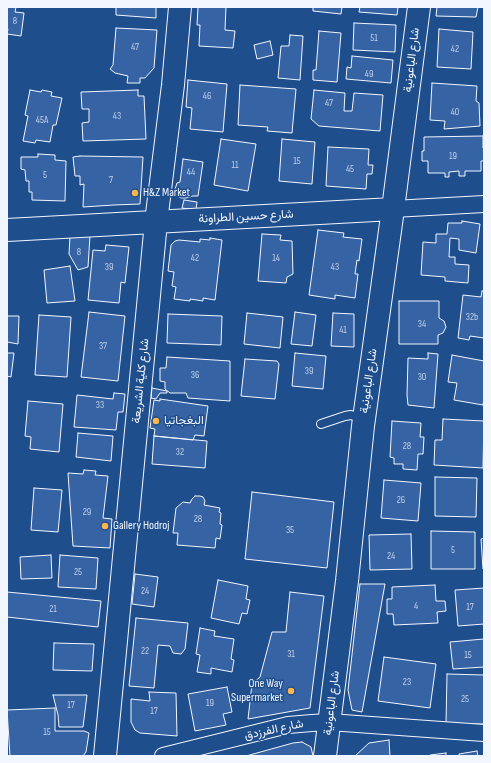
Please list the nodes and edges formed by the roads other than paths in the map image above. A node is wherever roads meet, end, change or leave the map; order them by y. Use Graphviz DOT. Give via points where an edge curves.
graph roads {
  1 [pos="180,7"];
  2 [pos="418,7"];
  3 [pos="484,204"];
  4 [pos="393,209"];
  5 [pos="156,222"];
  6 [pos="7,230"];
  7 [pos="321,424"];
  8 [pos="363,426"];
  9 [pos="329,722"];
  10 [pos="484,733"];
  11 [pos="104,756"];
  12 [pos="163,756"];
  13 [pos="325,756"];
  1 -- 5 [label="street, شارع كلية الشريعة"];
  2 -- 4 [label="street, شارع الباعونية"];
  3 -- 4 [label="street, شارع حسين الطراونة"];
  4 -- 5 [label="street, شارع حسين الطراونة"];
  4 -- 8 [label="street, شارع الباعونية"];
  5 -- 6 [label="street, شارع حسين الطراونة"];
  5 -- 11 [label="street, شارع كلية الشريعة"];
  7 -- 8 [label="lane" via="351,415 358,418"];
  8 -- 9 [label="street, شارع الباعونية"];
  9 -- 10 [label="street, شارع الفرزدق"];
  9 -- 12 [label="street, شارع الفرزدق" via="288,725"];
  9 -- 13 [label="street, شارع الباعونية"];
}
